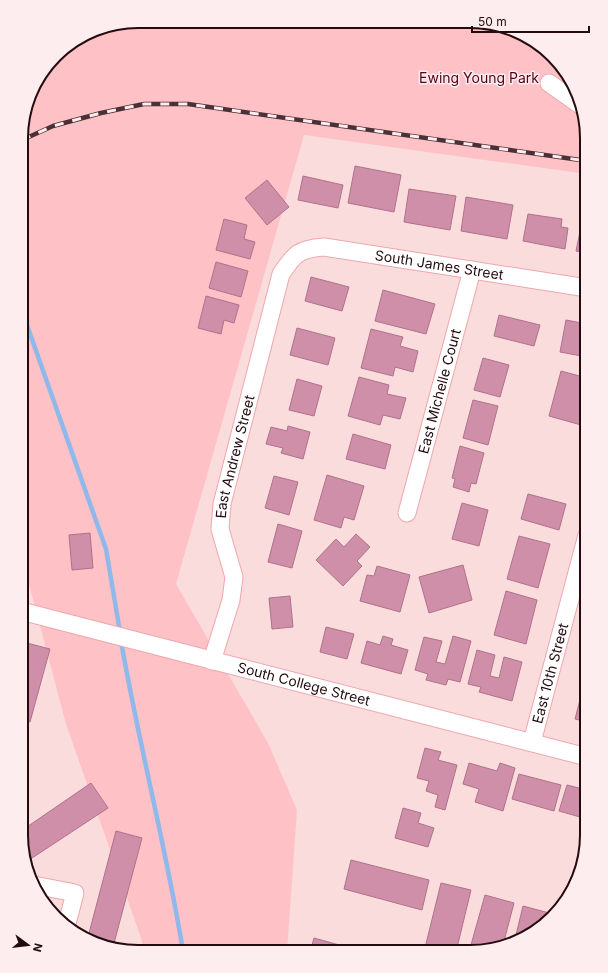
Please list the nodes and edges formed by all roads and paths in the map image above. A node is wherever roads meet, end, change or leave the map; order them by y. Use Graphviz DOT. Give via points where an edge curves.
graph roads {
  1 [pos="549,83"];
  2 [pos="573,100"];
  3 [pos="293,255"];
  4 [pos="472,270"];
  5 [pos="580,287"];
  6 [pos="407,513"];
  7 [pos="580,561"];
  8 [pos="28,613"];
  9 [pos="212,661"];
  10 [pos="532,742"];
  11 [pos="580,755"];
  12 [pos="41,886"];
  13 [pos="68,920"];
  1 -- 2 [label="street"];
  3 -- 4 [label="street, South James Street" via="309,248 324,247"];
  3 -- 9 [label="street, East Andrew Street" via="281,274 222,504 220,528 234,577 231,600"];
  4 -- 5 [label="street, South James Street"];
  4 -- 6 [label="street, East Michelle Court"];
  7 -- 10 [label="street, East 10th Street"];
  8 -- 9 [label="street, South College Street"];
  9 -- 10 [label="street, South College Street"];
  10 -- 11 [label="street, South College Street"];
  12 -- 13 [label="street" via="75,893"];
}
